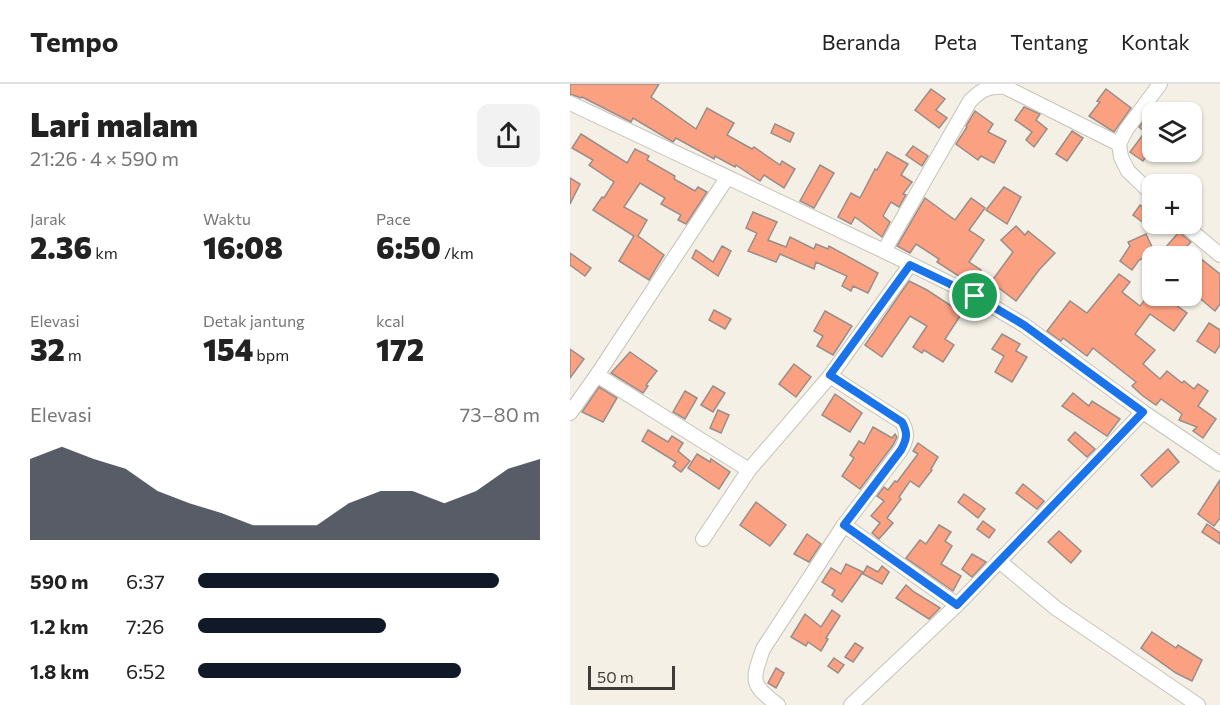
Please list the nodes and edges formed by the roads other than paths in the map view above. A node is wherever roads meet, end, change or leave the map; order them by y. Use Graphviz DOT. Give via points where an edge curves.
graph roads {
  1 [pos="1160,84"];
  2 [pos="570,103"];
  3 [pos="1119,144"];
  4 [pos="727,178"];
  5 [pos="1142,184"];
  6 [pos="1195,234"];
  7 [pos="884,251"];
  8 [pos="1220,255"];
  9 [pos="910,265"];
  10 [pos="597,375"];
  11 [pos="830,375"];
  12 [pos="1143,412"];
  13 [pos="570,413"];
  14 [pos="1218,459"];
  15 [pos="749,470"];
  16 [pos="844,525"];
  17 [pos="703,538"];
  18 [pos="999,561"];
  19 [pos="957,605"];
  20 [pos="778,705"];
  21 [pos="851,705"];
  22 [pos="1198,705"];
  1 -- 3 [label="street"];
  2 -- 4 [label="street"];
  3 -- 5 [label="street" via="1120,157"];
  3 -- 7 [label="street" via="1005,87 981,90 970,101"];
  4 -- 7 [label="street"];
  4 -- 10 [label="street"];
  6 -- 8 [label="street"];
  7 -- 9 [label="street"];
  9 -- 11 [label="street"];
  9 -- 12 [label="street" via="1024,325"];
  10 -- 13 [label="street"];
  10 -- 15 [label="street"];
  11 -- 15 [label="street"];
  11 -- 16 [label="street" via="902,422 907,431 901,450"];
  12 -- 14 [label="street"];
  12 -- 18 [label="street"];
  15 -- 17 [label="street"];
  16 -- 19 [label="street"];
  16 -- 20 [label="street" via="760,657 755,682"];
  18 -- 19 [label="street"];
  18 -- 22 [label="street" via="1057,609"];
  19 -- 21 [label="street"];
}
